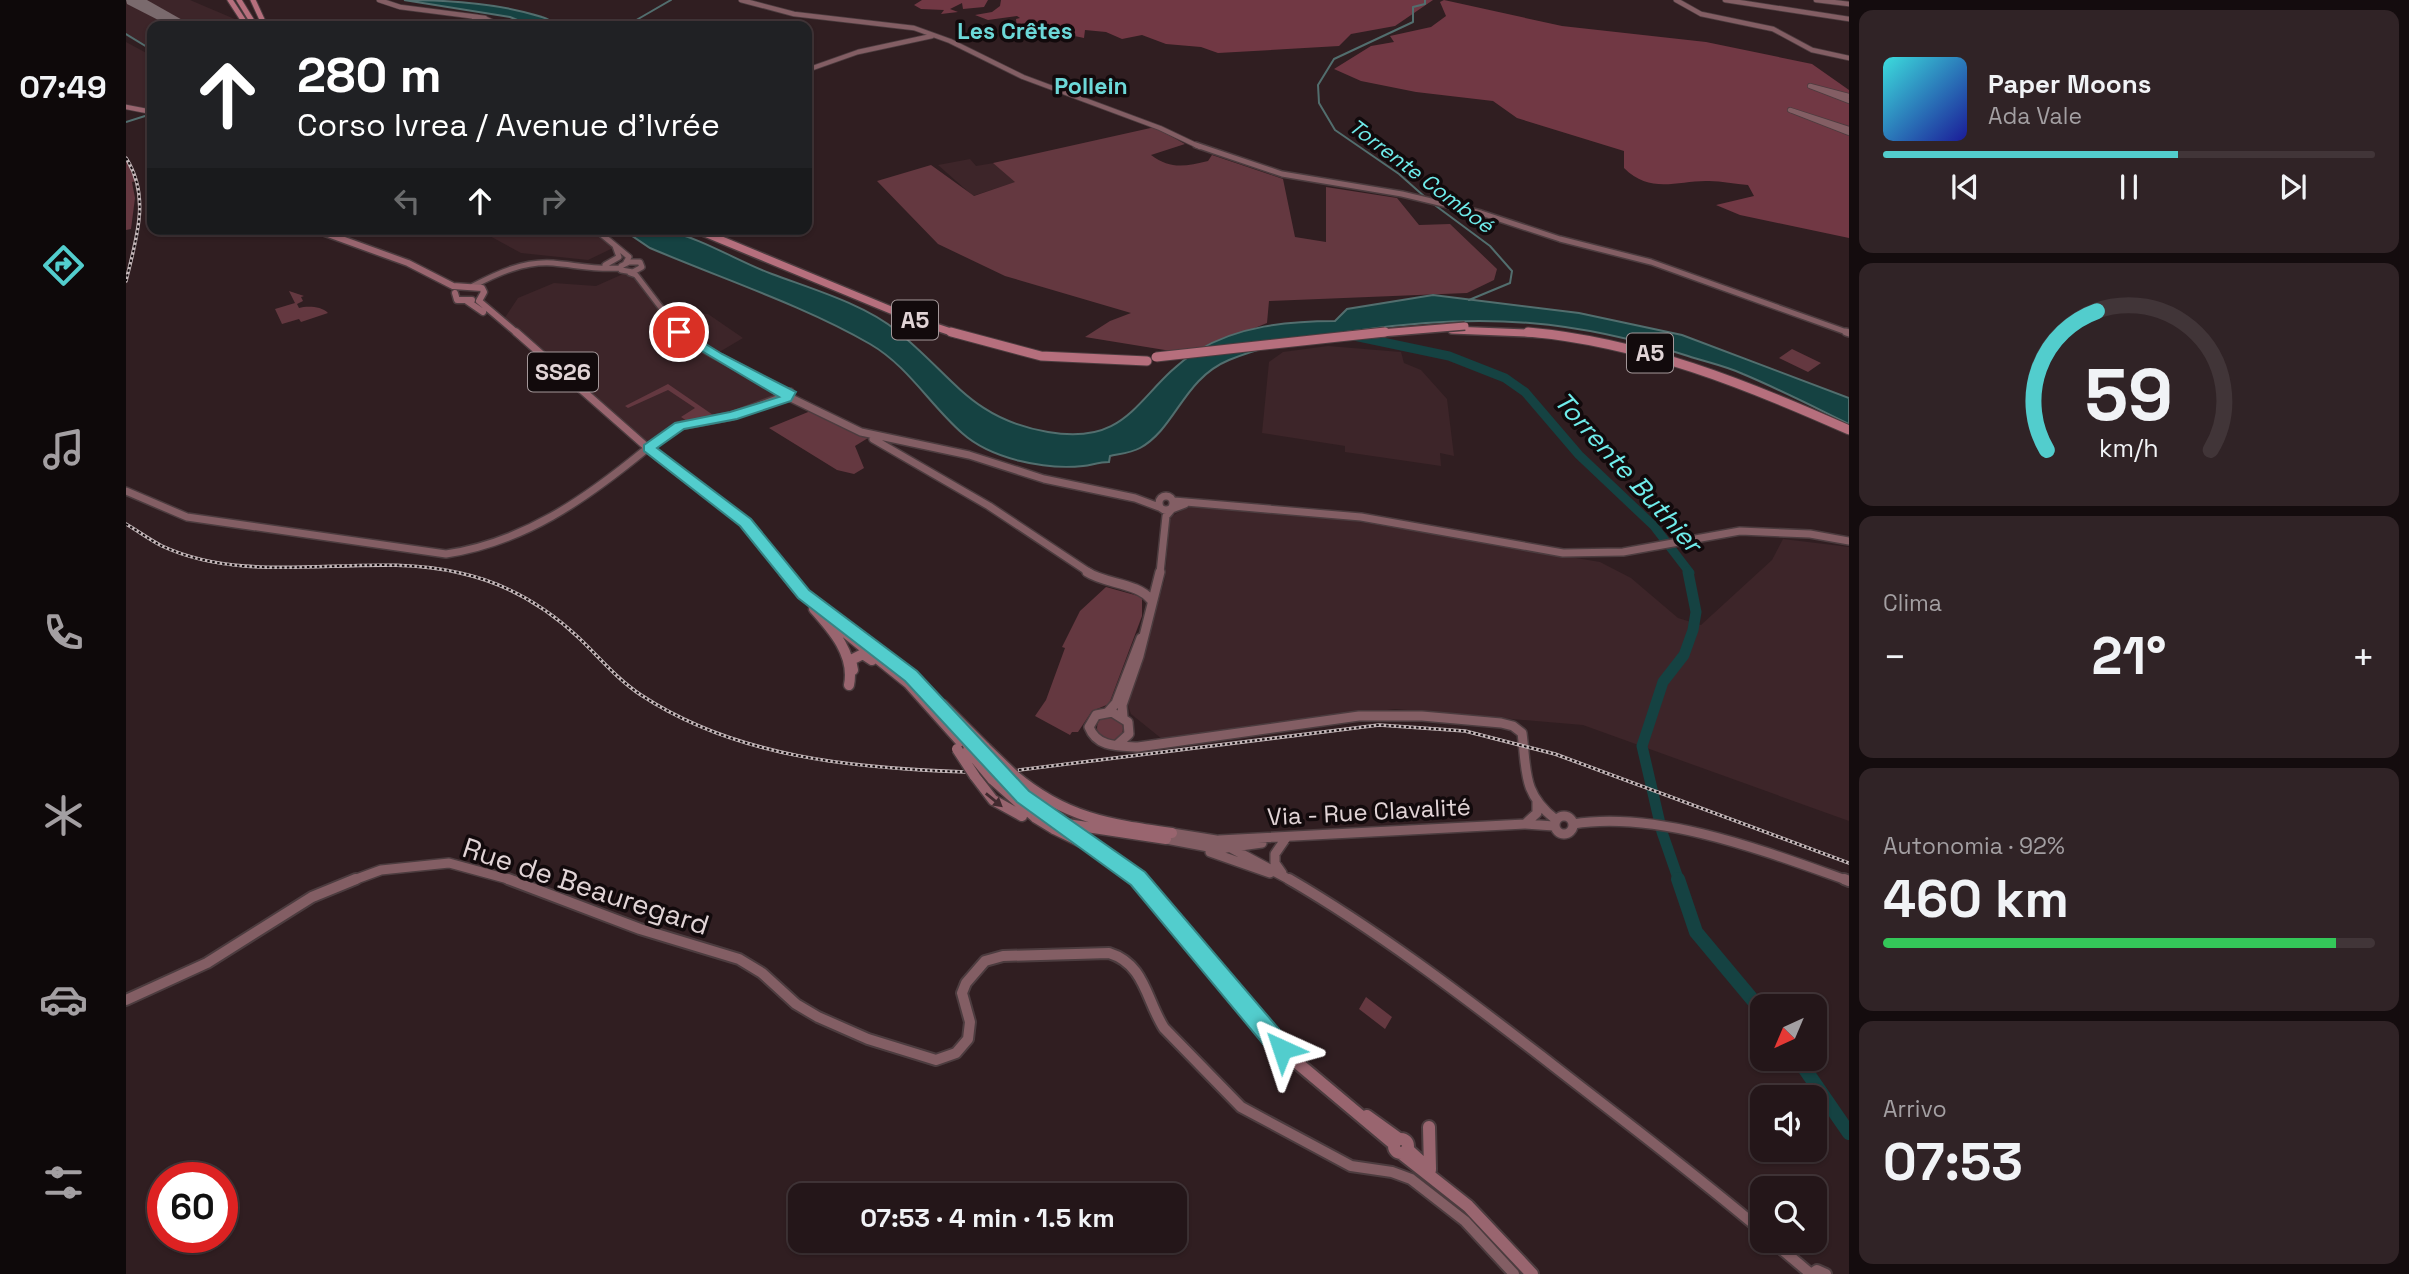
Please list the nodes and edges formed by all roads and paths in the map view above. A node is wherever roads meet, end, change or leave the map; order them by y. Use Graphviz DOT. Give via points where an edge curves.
graph roads {
  1 [pos="235,0"];
  2 [pos="253,0"];
  3 [pos="379,0"];
  4 [pos="741,0"];
  5 [pos="1676,0"];
  6 [pos="1725,0"];
  7 [pos="1816,0"];
  8 [pos="1834,0"];
  9 [pos="1849,3"];
  10 [pos="1849,19"];
  11 [pos="246,21"];
  12 [pos="251,21"];
  13 [pos="263,21"];
  14 [pos="490,21"];
  15 [pos="926,34"];
  16 [pos="1849,58"];
  17 [pos="812,68"];
  18 [pos="1849,98"];
  19 [pos="126,108"];
  20 [pos="147,113"];
  21 [pos="1849,131"];
  22 [pos="320,235"];
  23 [pos="331,235"];
  24 [pos="602,235"];
  25 [pos="710,235"];
  26 [pos="720,235"];
  27 [pos="609,241"];
  28 [pos="615,246"];
  29 [pos="638,262"];
  30 [pos="569,265"];
  31 [pos="623,265"];
  32 [pos="635,273"];
  33 [pos="492,277"];
  34 [pos="473,286"];
  35 [pos="465,287"];
  36 [pos="482,288"];
  37 [pos="455,293"];
  38 [pos="480,297"];
  39 [pos="467,301"];
  40 [pos="1849,333"];
  41 [pos="789,396"];
  42 [pos="1849,428"];
  43 [pos="861,432"];
  44 [pos="646,450"];
  45 [pos="126,491"];
  46 [pos="1160,504"];
  47 [pos="1173,505"];
  48 [pos="1165,520"];
  49 [pos="1849,541"];
  50 [pos="1156,583"];
  51 [pos="1139,591"];
  52 [pos="1151,600"];
  53 [pos="814,609"];
  54 [pos="1148,611"];
  55 [pos="1142,638"];
  56 [pos="854,670"];
  57 [pos="849,685"];
  58 [pos="926,702"];
  59 [pos="1108,712"];
  60 [pos="1123,717"];
  61 [pos="1129,734"];
  62 [pos="1167,741"];
  63 [pos="1116,745"];
  64 [pos="972,749"];
  65 [pos="1009,777"];
  66 [pos="1537,801"];
  67 [pos="1022,816"];
  68 [pos="1555,822"];
  69 [pos="1068,824"];
  70 [pos="1525,824"];
  71 [pos="1169,836"];
  72 [pos="1286,838"];
  73 [pos="1216,840"];
  74 [pos="1190,845"];
  75 [pos="1235,848"];
  76 [pos="1109,857"];
  77 [pos="1289,879"];
  78 [pos="1849,881"];
  79 [pos="126,1000"];
  80 [pos="1429,1127"];
  81 [pos="1433,1174"];
  82 [pos="1750,1221"];
  83 [pos="1786,1253"];
  84 [pos="1514,1274"];
  85 [pos="1532,1274"];
  86 [pos="1811,1274"];
  87 [pos="1826,1274"];
  1 -- 11 [label="highway"];
  1 -- 12 [label="highway"];
  2 -- 13 [label="highway"];
  3 -- 14 [label="street"];
  4 -- 15 [label="street" via="794,14 896,24"];
  5 -- 16 [label="street" via="1701,14 1773,29 1812,50"];
  6 -- 10 [label="street"];
  7 -- 9 [label="street"];
  8 -- 9 [label="street"];
  15 -- 17 [label="street"];
  15 -- 40 [label="street" via="1209,151 1282,174 1438,202 1651,262"];
  18 -- 18 [label="street" via="1810,86"];
  19 -- 20 [label="main road"];
  21 -- 21 [label="street" via="1790,110"];
  22 -- 37 [label="main road" via="403,265"];
  23 -- 35 [label="main road"];
  24 -- 27 [label="street"];
  25 -- 42 [label="highway, A5, bridge" via="915,320 1041,356 1147,361 1439,330 1531,332 1633,349 1735,380"];
  26 -- 42 [label="highway, A5, bridge" via="984,340 1064,354 1156,357 1465,326 1582,335 1651,349 1744,380"];
  27 -- 28 [label="street"];
  27 -- 29 [label="street"];
  28 -- 30 [label="street" via="619,257 612,263"];
  28 -- 31 [label="street" via="629,257"];
  29 -- 31 [label="street"];
  29 -- 32 [label="street" via="642,265"];
  30 -- 31 [label="street" via="593,270"];
  30 -- 33 [label="street" via="528,264"];
  31 -- 32 [label="street"];
  32 -- 41 [label="street" via="679,332"];
  33 -- 34 [label="street"];
  33 -- 36 [label="street"];
  34 -- 35 [label="main road"];
  34 -- 36 [label="main road"];
  35 -- 37 [label="main road"];
  36 -- 38 [label="main road"];
  37 -- 39 [label="main road" via="457,300"];
  38 -- 39 [label="main road"];
  38 -- 44 [label="main road, SS26" via="483,306 540,351"];
  39 -- 44 [label="main road, SS26"];
  41 -- 43 [label="street"];
  41 -- 44 [label="street" via="732,416 680,426"];
  43 -- 46 [label="street" via="969,455 1053,482"];
  43 -- 51 [label="street" via="927,468 1098,579"];
  44 -- 45 [label="street" via="566,512 482,548 458,553 423,553 187,517"];
  44 -- 53 [label="main road, SS26" via="737,522 789,588"];
  44 -- 64 [label="main road" via="746,523 804,594 898,665"];
  46 -- 47 [label="street"];
  46 -- 47 [label="street"];
  46 -- 48 [label="street"];
  47 -- 48 [label="street"];
  47 -- 49 [label="street" via="1312,512 1563,553 1605,554 1758,530"];
  48 -- 50 [label="street"];
  50 -- 51 [label="street"];
  50 -- 52 [label="street"];
  51 -- 52 [label="street"];
  51 -- 54 [label="street" via="1147,600"];
  52 -- 54 [label="street"];
  53 -- 56 [label="main road" via="837,636"];
  53 -- 58 [label="main road, SS26" via="887,665"];
  54 -- 55 [label="street"];
  55 -- 59 [label="street"];
  55 -- 60 [label="street" via="1122,705"];
  56 -- 57 [label="main road"];
  56 -- 58 [label="main road" via="852,658 865,654"];
  58 -- 64 [label="main road, SS26"];
  59 -- 60 [label="street"];
  59 -- 63 [label="street" via="1093,717 1090,730 1098,742"];
  60 -- 61 [label="street"];
  61 -- 62 [label="street" via="1147,742"];
  61 -- 63 [label="street"];
  62 -- 63 [label="street" via="1138,747"];
  62 -- 66 [label="street" via="1359,716 1501,723 1522,733 1524,779"];
  64 -- 65 [label="main road, bridge"];
  64 -- 67 [label="main road, one-way, bridge" via="974,775 993,800"];
  64 -- 76 [label="main road, bridge" via="992,779 1036,818"];
  65 -- 71 [label="main road" via="1076,816"];
  65 -- 76 [label="main road, bridge" via="1051,817"];
  66 -- 68 [label="street"];
  66 -- 70 [label="street" via="1537,813"];
  68 -- 70 [label="street, Via - Rue Clavalité"];
  68 -- 78 [label="street, Via - Rue Clavalité" via="1565,818 1573,824 1623,821 1692,834 1802,863"];
  69 -- 71 [label="main road"];
  70 -- 72 [label="street, Via - Rue Clavalité"];
  71 -- 73 [label="street"];
  71 -- 74 [label="street"];
  72 -- 73 [label="street, Via - Rue Clavalité"];
  72 -- 75 [label="street"];
  72 -- 77 [label="street" via="1273,856 1276,867"];
  73 -- 75 [label="street"];
  74 -- 75 [label="street"];
  74 -- 77 [label="street"];
  75 -- 77 [label="street"];
  76 -- 81 [label="main road" via="1150,891 1282,1049"];
  77 -- 82 [label="street" via="1386,940 1549,1061"];
  79 -- 84 [label="street, Rue de Beauregard" via="180,977 334,887 381,870 449,863 519,882 640,929 739,959 818,1017 868,1039 936,1060 956,1053 968,1039 970,1022 962,993 985,961 1003,956 1109,953 1140,973 1164,1028 1241,1107 1350,1166 1392,1172 1411,1180 1465,1221"];
  80 -- 81 [label="main road"];
  81 -- 85 [label="main road"];
  83 -- 86 [label="street"];
  86 -- 87 [label="street" via="1817,1270"];
}
